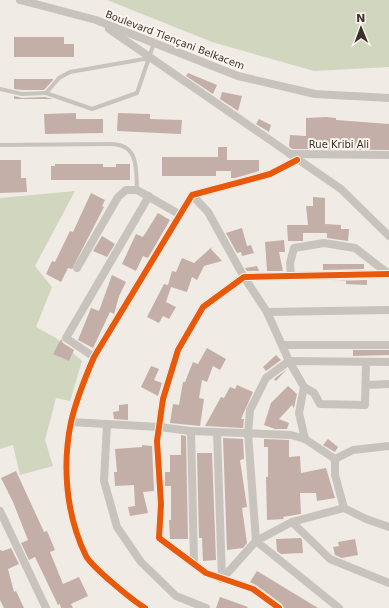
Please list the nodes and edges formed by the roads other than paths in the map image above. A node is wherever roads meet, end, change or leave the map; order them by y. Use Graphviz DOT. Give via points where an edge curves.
graph roads {
  1 [pos="20,0"];
  2 [pos="96,20"];
  3 [pos="121,30"];
  4 [pos="124,39"];
  5 [pos="154,43"];
  6 [pos="150,58"];
  7 [pos="0,89"];
  8 [pos="46,93"];
  9 [pos="389,98"];
  10 [pos="0,145"];
  11 [pos="289,154"];
  12 [pos="389,155"];
  13 [pos="297,160"];
  14 [pos="137,190"];
  15 [pos="192,194"];
  16 [pos="149,196"];
  17 [pos="179,214"];
  18 [pos="389,236"];
  19 [pos="77,268"];
  20 [pos="389,274"];
  21 [pos="291,276"];
  22 [pos="244,277"];
  23 [pos="389,310"];
  24 [pos="267,312"];
  25 [pos="283,345"];
  26 [pos="389,345"];
  27 [pos="94,356"];
  28 [pos="289,361"];
  29 [pos="366,362"];
  30 [pos="389,362"];
  31 [pos="389,384"];
  32 [pos="366,385"];
  33 [pos="304,387"];
  34 [pos="71,422"];
  35 [pos="107,424"];
  36 [pos="159,427"];
  37 [pos="191,432"];
  38 [pos="217,432"];
  39 [pos="248,433"];
  40 [pos="305,439"];
  41 [pos="389,446"];
  42 [pos="335,459"];
  43 [pos="344,508"];
  44 [pos="0,511"];
  45 [pos="292,522"];
  46 [pos="389,527"];
  47 [pos="256,541"];
  48 [pos="194,564"];
  49 [pos="222,579"];
  50 [pos="389,583"];
  51 [pos="46,608"];
  52 [pos="145,608"];
  53 [pos="206,608"];
  54 [pos="279,608"];
  55 [pos="339,608"];
  1 -- 2 [label="street"];
  2 -- 3 [label="street, Boulevard Tlençani Belkacem"];
  2 -- 4 [label="street"];
  3 -- 4 [label="street"];
  3 -- 5 [label="street, Boulevard Tlençani Belkacem"];
  4 -- 6 [label="street"];
  5 -- 6 [label="lane"];
  5 -- 9 [label="street, Boulevard Tlençani Belkacem" via="238,76 315,94"];
  6 -- 8 [label="lane" via="70,72 59,78"];
  6 -- 8 [label="lane" via="137,93 92,109"];
  6 -- 11 [label="street"];
  7 -- 8 [label="lane" via="22,94"];
  10 -- 14 [label="lane" via="123,145 136,160"];
  11 -- 12 [label="street, Rue Kribi Ali"];
  11 -- 13 [label="street"];
  13 -- 15 [label="street" via="270,174"];
  13 -- 18 [label="street" via="341,189"];
  14 -- 16 [label="street"];
  14 -- 19 [label="street" via="130,189 120,194"];
  15 -- 17 [label="street"];
  15 -- 22 [label="street" via="208,212"];
  16 -- 17 [label="street"];
  16 -- 27 [label="street" via="66,338"];
  17 -- 27 [label="street"];
  20 -- 21 [label="street"];
  20 -- 21 [label="street" via="355,248 324,243 294,248 290,263"];
  21 -- 22 [label="street"];
  22 -- 24 [label="street"];
  22 -- 36 [label="street" via="203,307 178,350 163,399"];
  23 -- 24 [label="street"];
  24 -- 25 [label="street"];
  25 -- 26 [label="street"];
  25 -- 28 [label="street"];
  27 -- 34 [label="street"];
  28 -- 29 [label="street"];
  28 -- 33 [label="street"];
  28 -- 39 [label="street" via="266,378 250,410"];
  29 -- 30 [label="street"];
  29 -- 32 [label="street"];
  31 -- 32 [label="street"];
  32 -- 33 [label="street" via="365,405 320,404 314,393"];
  33 -- 40 [label="street" via="299,413"];
  34 -- 35 [label="street"];
  34 -- 52 [label="street" via="66,484 71,516 87,557 130,599"];
  35 -- 36 [label="street"];
  35 -- 53 [label="street" via="104,482 117,527 141,562 176,596"];
  36 -- 37 [label="street"];
  36 -- 48 [label="street" via="159,538"];
  37 -- 38 [label="street"];
  37 -- 48 [label="street"];
  38 -- 39 [label="street"];
  38 -- 49 [label="street"];
  39 -- 40 [label="street" via="291,435"];
  39 -- 47 [label="street"];
  40 -- 42 [label="street"];
  41 -- 42 [label="street" via="353,450"];
  42 -- 43 [label="street" via="335,475"];
  43 -- 45 [label="street"];
  43 -- 46 [label="street"];
  44 -- 51 [label="street"];
  45 -- 47 [label="street"];
  45 -- 50 [label="street" via="330,559"];
  47 -- 49 [label="street"];
  47 -- 55 [label="street"];
  48 -- 49 [label="street" via="206,573"];
  49 -- 54 [label="street" via="253,589"];
}
